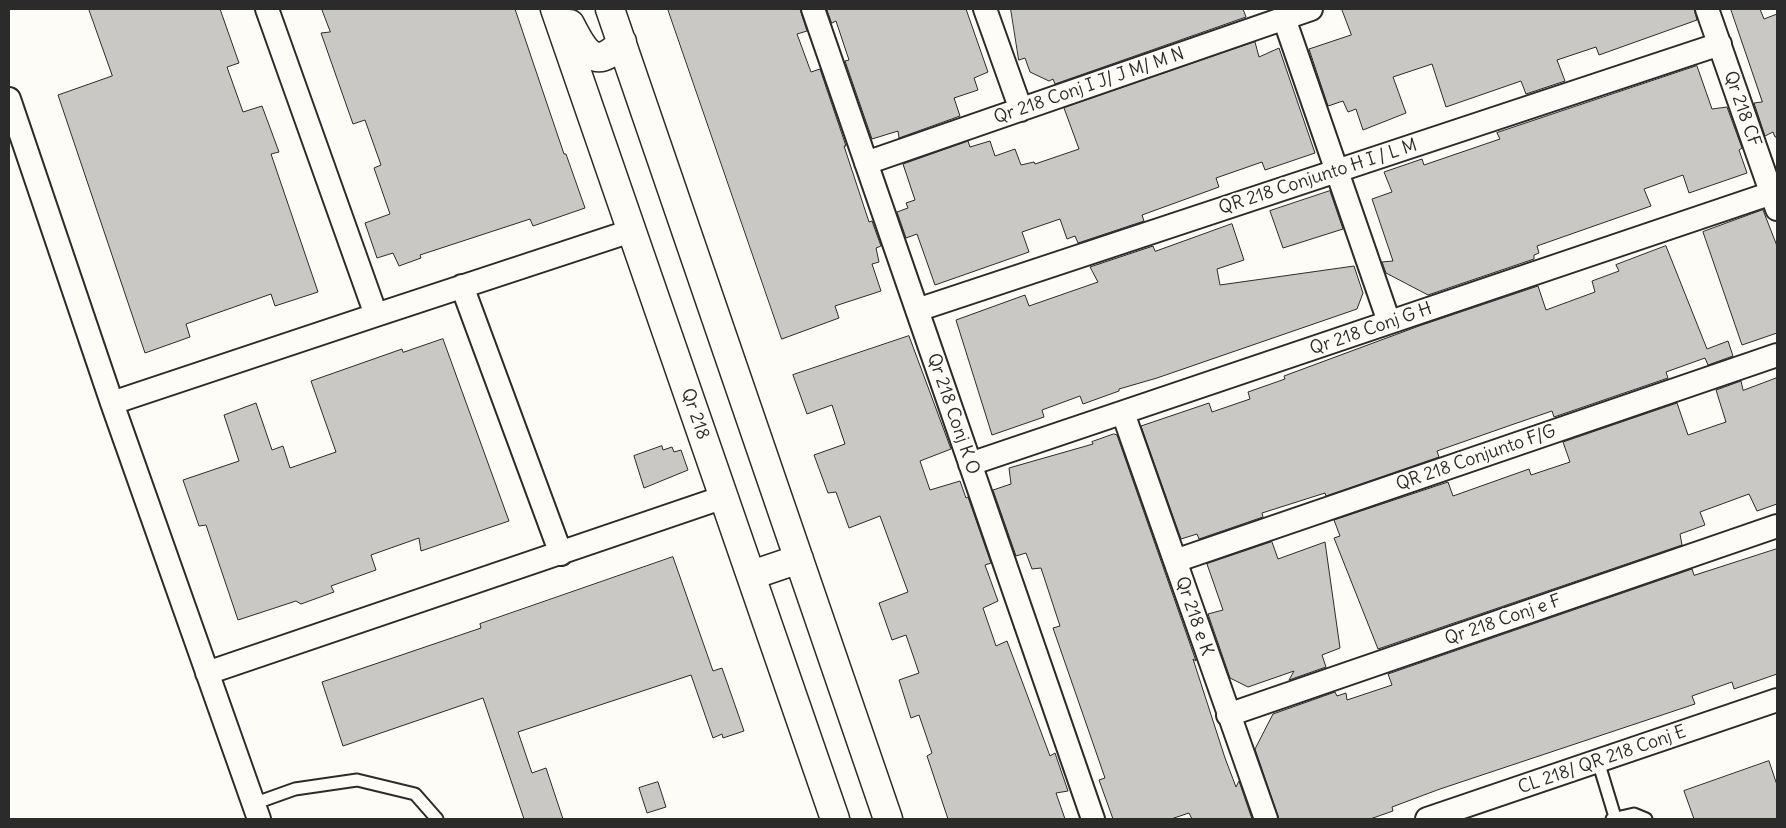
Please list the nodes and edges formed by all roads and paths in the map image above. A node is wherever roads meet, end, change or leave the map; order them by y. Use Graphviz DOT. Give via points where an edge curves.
graph roads {
  1 [pos="268,9"];
  2 [pos="555,9"];
  3 [pos="563,9"];
  4 [pos="610,9"];
  5 [pos="813,9"];
  6 [pos="985,9"];
  7 [pos="1311,9"];
  8 [pos="1707,9"];
  9 [pos="1284,18"];
  10 [pos="622,42"];
  11 [pos="1720,44"];
  12 [pos="9,98"];
  13 [pos="1021,110"];
  14 [pos="866,163"];
  15 [pos="1337,171"];
  16 [pos="1774,201"];
  17 [pos="631,231"];
  18 [pos="462,286"];
  19 [pos="917,310"];
  20 [pos="376,315"];
  21 [pos="1389,322"];
  22 [pos="1777,355"];
  23 [pos="112,403"];
  24 [pos="1123,413"];
  25 [pos="970,464"];
  26 [pos="724,497"];
  27 [pos="1777,526"];
  28 [pos="561,554"];
  29 [pos="799,559"];
  30 [pos="1174,561"];
  31 [pos="752,574"];
  32 [pos="207,673"];
  33 [pos="1777,700"];
  34 [pos="1228,714"];
  35 [pos="1598,761"];
  36 [pos="256,812"];
  37 [pos="1614,818"];
  38 [pos="437,819"];
  39 [pos="835,819"];
  40 [pos="888,819"];
  41 [pos="1092,819"];
  42 [pos="1266,819"];
  43 [pos="1427,819"];
  44 [pos="1646,819"];
  1 -- 20 [label="street"];
  2 -- 17 [label="main road, Qr 218"];
  3 -- 10 [label="main road" via="588,54 608,55"];
  4 -- 10 [label="main road"];
  5 -- 14 [label="street, Qr 218 Conj K O"];
  6 -- 13 [label="street"];
  7 -- 9 [label="street, Qr 218 Conj I J/ J M/ M N"];
  8 -- 11 [label="street, Qr 218 CF"];
  9 -- 13 [label="street, Qr 218 Conj I J/ J M/ M N"];
  9 -- 15 [label="street"];
  10 -- 29 [label="main road"];
  11 -- 15 [label="street, QR 218 Conjunto H I / L M"];
  11 -- 16 [label="street, Qr 218 CF"];
  12 -- 23 [label="street"];
  13 -- 14 [label="street, Qr 218 Conj I J/ J M/ M N"];
  14 -- 19 [label="street, Qr 218 Conj K O"];
  15 -- 19 [label="street, QR 218 Conjunto H I / L M"];
  15 -- 21 [label="street"];
  16 -- 21 [label="street, Qr 218 Conj G H"];
  17 -- 18 [label="street"];
  17 -- 26 [label="main road, Qr 218"];
  18 -- 20 [label="street"];
  18 -- 28 [label="street"];
  19 -- 25 [label="street, Qr 218 Conj K O"];
  20 -- 23 [label="street"];
  21 -- 24 [label="street, Qr 218 Conj G H"];
  22 -- 30 [label="street, QR 218 Conjunto F/G"];
  23 -- 32 [label="street"];
  24 -- 25 [label="street, Qr 218 Conj G H"];
  24 -- 30 [label="street, Qr 218 e K"];
  25 -- 41 [label="street, Qr 218 Conj K O"];
  26 -- 28 [label="street"];
  26 -- 31 [label="main road, Qr 218"];
  27 -- 34 [label="street, Qr 218 Conj e F"];
  28 -- 32 [label="street"];
  29 -- 31 [label="main road"];
  29 -- 40 [label="main road"];
  30 -- 34 [label="street, Qr 218 e K"];
  31 -- 39 [label="main road, Qr 218"];
  32 -- 36 [label="street"];
  33 -- 35 [label="street, CL 218/ QR 218 Conj E"];
  34 -- 42 [label="street, Qr 218 e K"];
  35 -- 37 [label="lane"];
  35 -- 43 [label="street, CL 218/ QR 218 Conj E"];
  36 -- 38 [label="lane" via="295,789 357,780 415,794"];
  37 -- 44 [label="lane" via="1634,814"];
}
